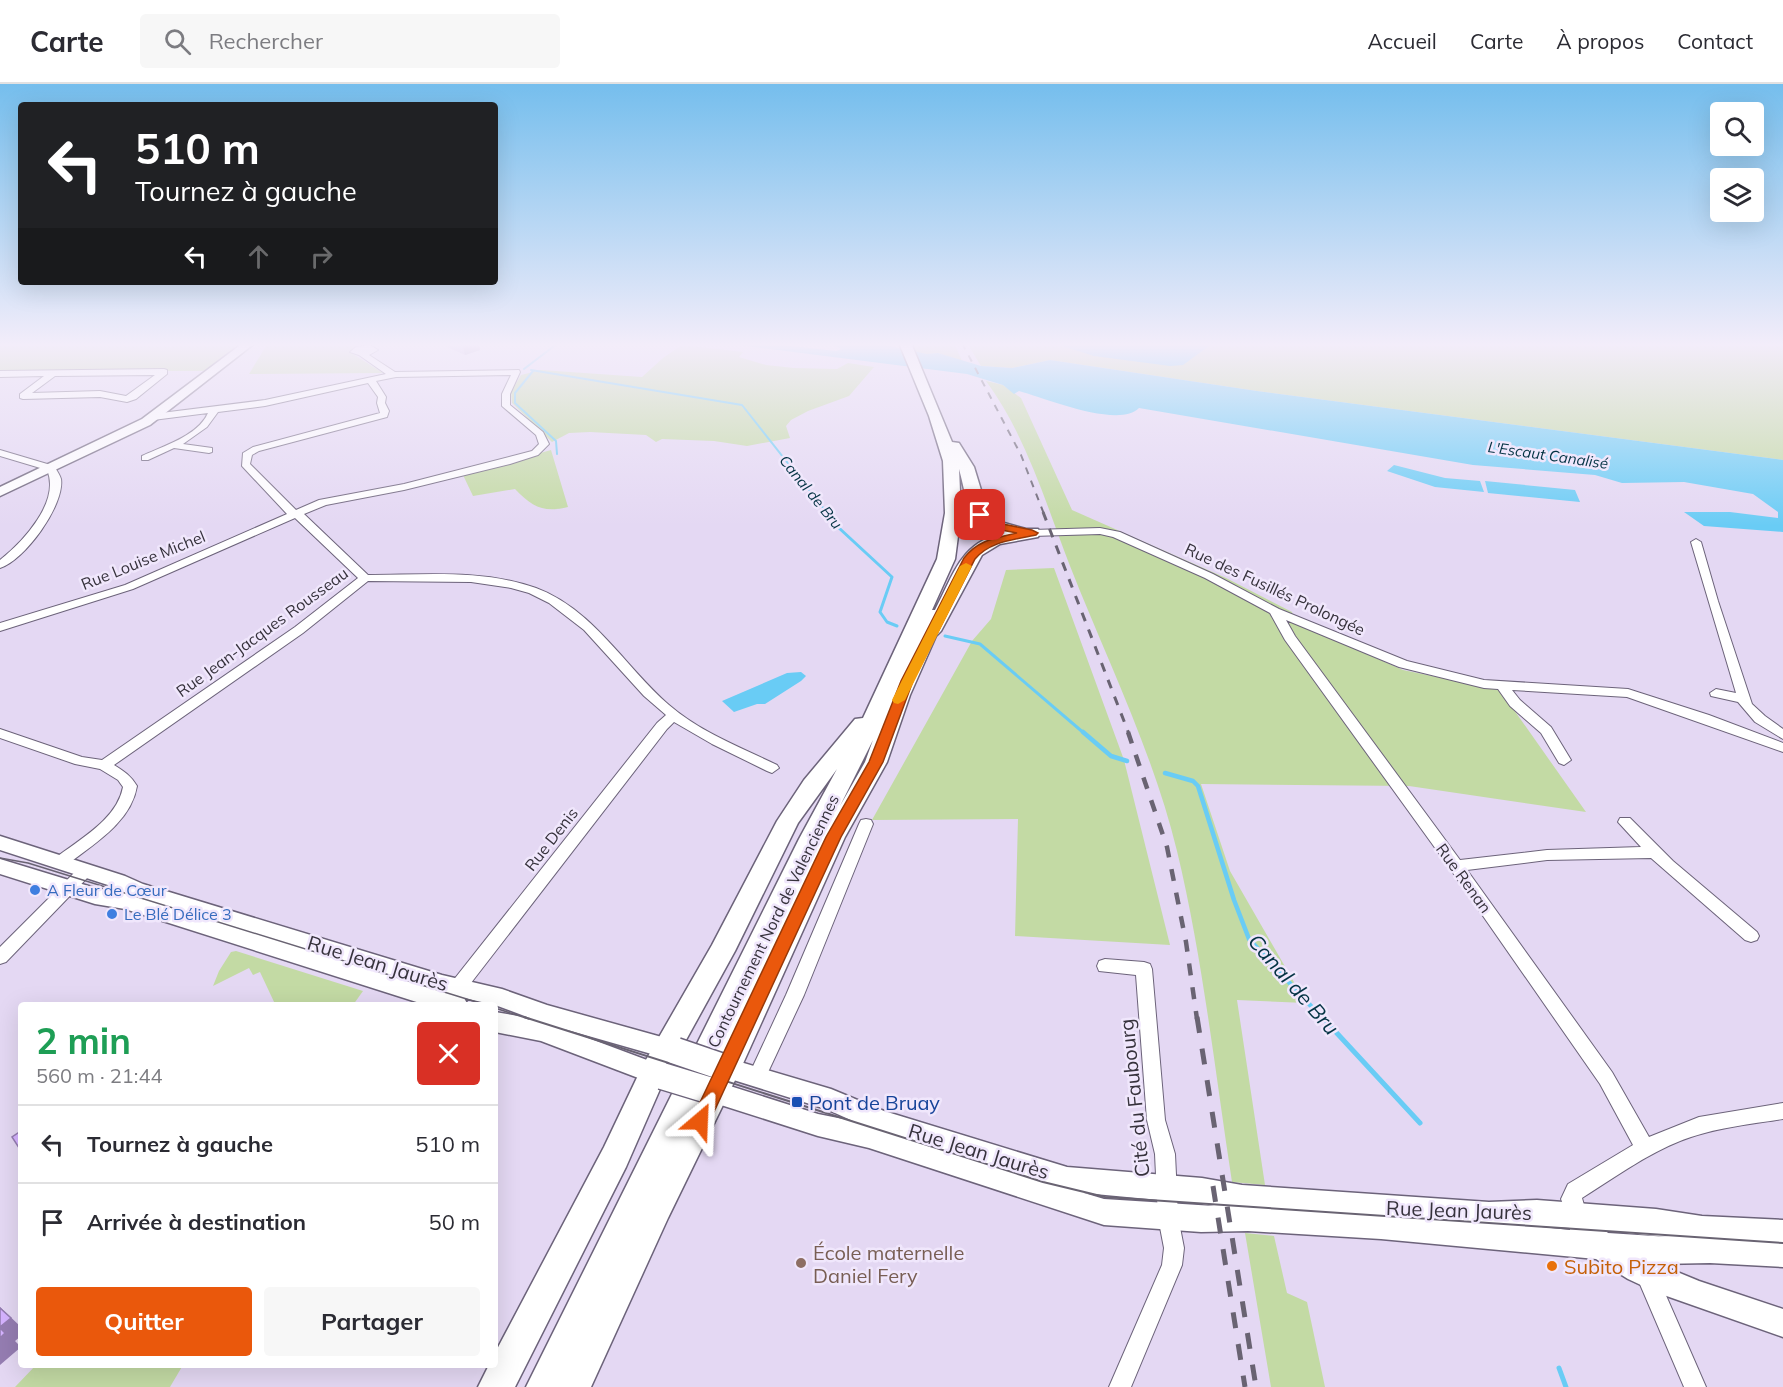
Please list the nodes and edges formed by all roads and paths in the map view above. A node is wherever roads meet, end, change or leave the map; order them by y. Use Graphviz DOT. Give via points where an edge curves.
graph roads {
  1 [pos="170,404"];
  2 [pos="259,404"];
  3 [pos="382,404"];
  4 [pos="506,404"];
  5 [pos="931,404"];
  6 [pos="214,410"];
  7 [pos="153,417"];
  8 [pos="939,423"];
  9 [pos="171,445"];
  10 [pos="209,450"];
  11 [pos="0,453"];
  12 [pos="145,458"];
  13 [pos="51,468"];
  14 [pos="0,492"];
  15 [pos="294,514"];
  16 [pos="1032,533"];
  17 [pos="1696,542"];
  18 [pos="946,559"];
  19 [pos="0,565"];
  20 [pos="365,578"];
  21 [pos="1275,610"];
  22 [pos="0,627"];
  23 [pos="921,651"];
  24 [pos="1503,686"];
  25 [pos="1716,693"];
  26 [pos="891,698"];
  27 [pos="1744,699"];
  28 [pos="674,715"];
  29 [pos="0,733"];
  30 [pos="1783,735"];
  31 [pos="1783,748"];
  32 [pos="1564,760"];
  33 [pos="104,765"];
  34 [pos="772,768"];
  35 [pos="1625,822"];
  36 [pos="866,824"];
  37 [pos="0,843"];
  38 [pos="1654,852"];
  39 [pos="59,862"];
  40 [pos="0,866"];
  41 [pos="1456,866"];
  42 [pos="85,871"];
  43 [pos="68,888"];
  44 [pos="1751,936"];
  45 [pos="0,957"];
  46 [pos="1105,966"];
  47 [pos="457,996"];
  48 [pos="498,1022"];
  49 [pos="665,1063"];
  50 [pos="757,1077"];
  51 [pos="717,1079"];
  52 [pos="1783,1111"];
  53 [pos="1646,1149"];
  54 [pos="1167,1188"];
  55 [pos="1577,1216"];
  56 [pos="1168,1217"];
  57 [pos="1783,1233"];
  58 [pos="1603,1246"];
  59 [pos="1783,1253"];
  60 [pos="1647,1275"];
  61 [pos="1783,1323"];
  62 [pos="496,1387"];
  63 [pos="544,1387"];
  64 [pos="573,1387"];
  65 [pos="1120,1387"];
  66 [pos="1695,1387"];
  1 -- 7 [label="main road"];
  2 -- 6 [label="street"];
  3 -- 15 [label="street, Rue Jean-Jacques Rousseau" via="384,416 248,454 246,466"];
  4 -- 15 [label="street" via="543,438 544,446 539,451 513,461 327,501"];
  5 -- 8 [label="main road, Contournement Nord de Valenciennes"];
  6 -- 7 [label="street"];
  6 -- 9 [label="street" via="210,422"];
  7 -- 13 [label="main road"];
  8 -- 16 [label="main road" via="964,463 982,518 999,527"];
  8 -- 18 [label="main road, Contournement Nord de Valenciennes" via="953,483 952,528"];
  9 -- 10 [label="street"];
  9 -- 12 [label="street"];
  11 -- 13 [label="street"];
  13 -- 14 [label="main road"];
  13 -- 19 [label="street" via="56,483 40,523 26,544"];
  15 -- 20 [label="street, Rue Jean-Jacques Rousseau" via="303,518"];
  15 -- 22 [label="street, Rue Louise Michel" via="135,584"];
  16 -- 21 [label="street, Rue des Fusillés Prolongée" via="1109,532"];
  16 -- 23 [label="main road" via="995,540 975,552"];
  17 -- 27 [label="street"];
  18 -- 23 [label="main road" via="942,592"];
  18 -- 26 [label="main road, Contournement Nord de Valenciennes"];
  20 -- 28 [label="street" via="485,581 535,592 588,628"];
  20 -- 33 [label="street, Rue Jean-Jacques Rousseau" via="299,630"];
  21 -- 24 [label="street, Rue des Fusillés Prolongée" via="1403,664"];
  21 -- 41 [label="street, Rue Renan" via="1289,636"];
  23 -- 26 [label="main road"];
  24 -- 31 [label="street, Rue des Fusillés Prolongée" via="1622,692"];
  24 -- 32 [label="street" via="1515,703 1546,730"];
  25 -- 27 [label="street"];
  26 -- 49 [label="main road" via="812,785 795,810"];
  26 -- 51 [label="main road" via="876,762 833,837"];
  26 -- 63 [label="main road, Contournement Nord de Valenciennes" via="836,792"];
  27 -- 30 [label="street" via="1755,715"];
  28 -- 34 [label="street"];
  28 -- 47 [label="street, Rue Denis"];
  29 -- 33 [label="street" via="80,761"];
  33 -- 39 [label="street" via="129,783 128,801"];
  35 -- 38 [label="street"];
  36 -- 50 [label="street"];
  37 -- 39 [label="main road, Rue Jean Jaurès"];
  38 -- 41 [label="street" via="1547,855"];
  38 -- 44 [label="street"];
  39 -- 42 [label="main road, Rue Jean Jaurès"];
  40 -- 43 [label="main road, Rue Jean Jaurès"];
  41 -- 53 [label="street, Rue Renan" via="1606,1078"];
  42 -- 43 [label="street"];
  42 -- 47 [label="main road, Rue Jean Jaurès"];
  43 -- 45 [label="street"];
  43 -- 47 [label="main road, Rue Jean Jaurès"];
  46 -- 54 [label="street, Cité du Faubourg" via="1144,969 1156,1120 1165,1154"];
  47 -- 49 [label="main road, Rue Jean Jaurès" via="502,998"];
  48 -- 49 [label="main road, Rue Jean Jaurès"];
  49 -- 51 [label="main road, Rue Jean Jaurès, bridge"];
  49 -- 62 [label="main road"];
  50 -- 51 [label="main road, Rue Jean Jaurès"];
  50 -- 54 [label="main road, Rue Jean Jaurès" via="880,1121 1067,1179"];
  51 -- 56 [label="main road, Rue Jean Jaurès" via="818,1125 869,1136 1098,1210"];
  51 -- 64 [label="main road"];
  52 -- 53 [label="street" via="1704,1124"];
  53 -- 55 [label="street" via="1575,1191 1571,1200"];
  54 -- 55 [label="main road, Rue Jean Jaurès" via="1278,1201 1489,1215"];
  54 -- 56 [label="street"];
  55 -- 57 [label="main road, Rue Jean Jaurès"];
  55 -- 58 [label="main road" via="1583,1231"];
  56 -- 58 [label="main road, Rue Jean Jaurès" via="1393,1227"];
  56 -- 65 [label="street" via="1174,1258"];
  58 -- 59 [label="main road, Rue Jean Jaurès"];
  58 -- 60 [label="main road"];
  60 -- 61 [label="main road"];
  60 -- 66 [label="street"];
}
